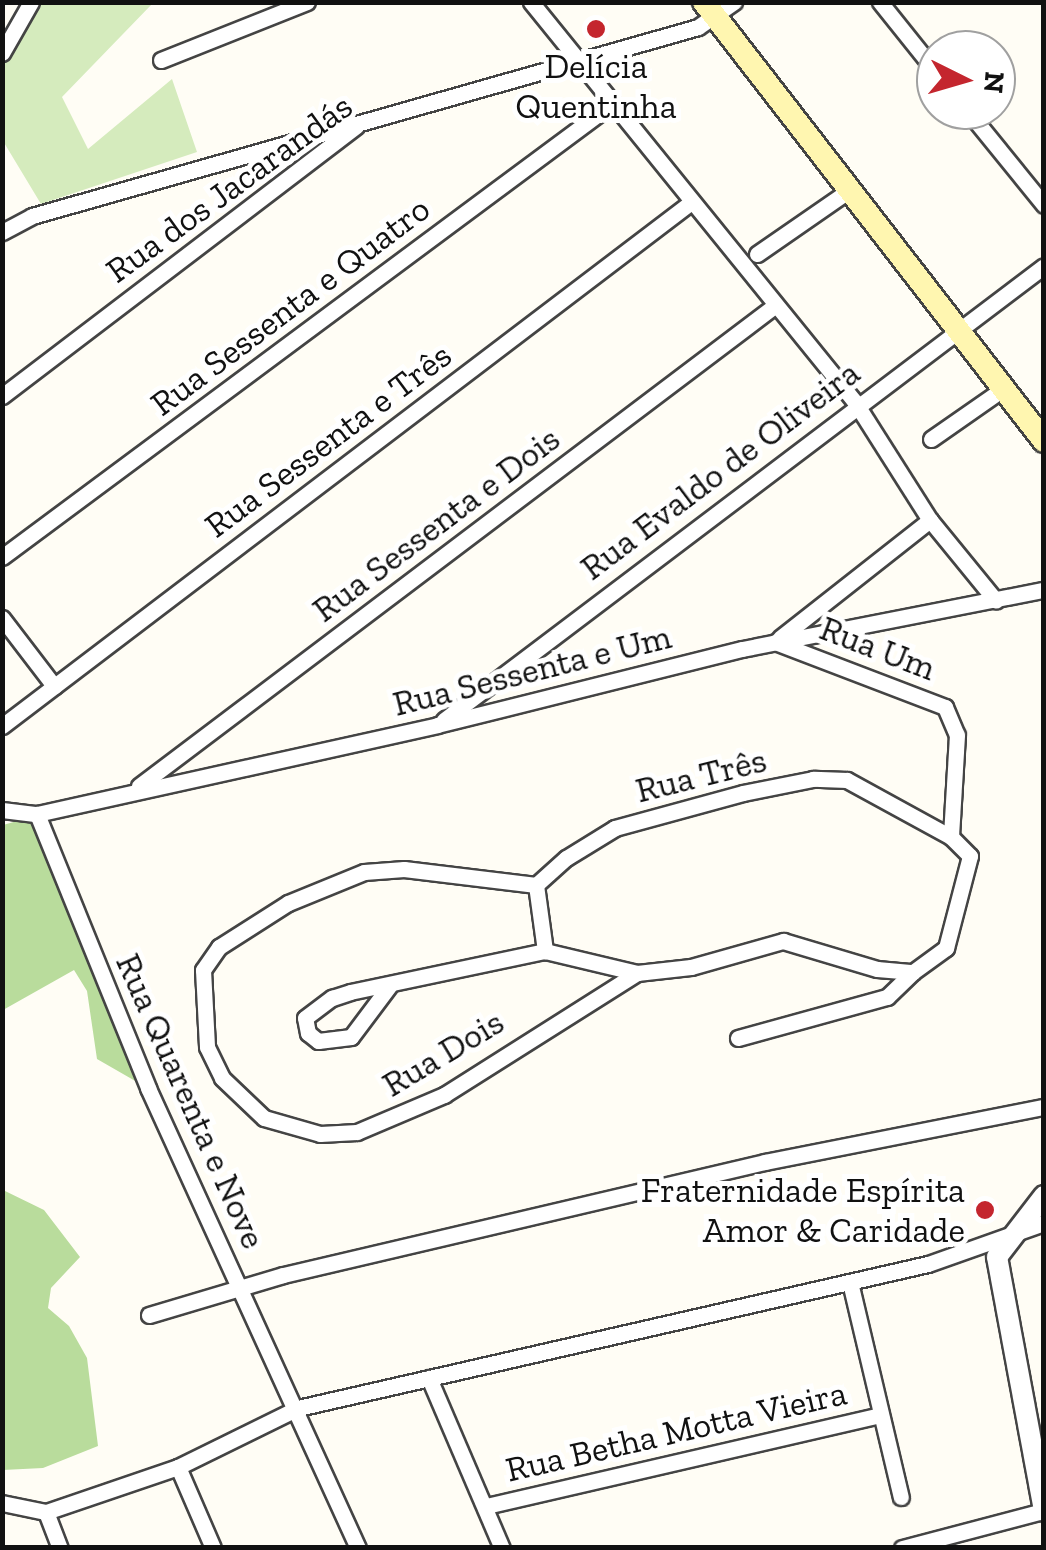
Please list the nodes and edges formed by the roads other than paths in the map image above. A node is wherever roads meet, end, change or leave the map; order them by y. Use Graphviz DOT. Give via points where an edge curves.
graph roads {
  1 [pos="31,2"];
  2 [pos="308,2"];
  3 [pos="531,2"];
  4 [pos="734,2"];
  5 [pos="880,2"];
  6 [pos="709,10"];
  7 [pos="916,47"];
  8 [pos="2,53"];
  9 [pos="161,60"];
  10 [pos="574,62"];
  11 [pos="613,103"];
  12 [pos="363,120"];
  13 [pos="983,130"];
  14 [pos="850,189"];
  15 [pos="690,203"];
  16 [pos="1044,205"];
  17 [pos="2,232"];
  18 [pos="756,254"];
  19 [pos="1044,266"];
  20 [pos="772,307"];
  21 [pos="960,330"];
  22 [pos="1004,388"];
  23 [pos="2,396"];
  24 [pos="855,402"];
  25 [pos="930,440"];
  26 [pos="1044,441"];
  27 [pos="930,520"];
  28 [pos="2,557"];
  29 [pos="1044,590"];
  30 [pos="996,600"];
  31 [pos="2,618"];
  32 [pos="775,642"];
  33 [pos="54,686"];
  34 [pos="437,725"];
  35 [pos="2,726"];
  36 [pos="136,788"];
  37 [pos="2,810"];
  38 [pos="29,813"];
  39 [pos="2,818"];
  40 [pos="951,838"];
  41 [pos="536,885"];
  42 [pos="545,951"];
  43 [pos="913,972"];
  44 [pos="637,974"];
  45 [pos="390,985"];
  46 [pos="738,1038"];
  47 [pos="1044,1107"];
  48 [pos="1044,1196"];
  49 [pos="1044,1223"];
  50 [pos="1010,1232"];
  51 [pos="850,1282"];
  52 [pos="240,1286"];
  53 [pos="149,1315"];
  54 [pos="430,1378"];
  55 [pos="298,1408"];
  56 [pos="880,1415"];
  57 [pos="1034,1419"];
  58 [pos="178,1467"];
  59 [pos="901,1496"];
  60 [pos="2,1503"];
  61 [pos="486,1506"];
  62 [pos="1043,1511"];
  63 [pos="46,1512"];
  64 [pos="60,1548"];
  65 [pos="213,1548"];
  66 [pos="358,1548"];
  67 [pos="502,1548"];
  68 [pos="902,1548"];
  1 -- 8 [label="street"];
  2 -- 9 [label="street"];
  3 -- 10 [label="street"];
  4 -- 6 [label="street"];
  5 -- 7 [label="street"];
  6 -- 10 [label="street, Rua dos Jacarandás"];
  6 -- 14 [label="main road"];
  10 -- 11 [label="street"];
  10 -- 12 [label="street, Rua dos Jacarandás"];
  11 -- 15 [label="street"];
  11 -- 28 [label="street, Rua Sessenta e Quatro"];
  12 -- 17 [label="street" via="32,216"];
  12 -- 23 [label="street, Rua dos Jacarandás"];
  13 -- 16 [label="street"];
  14 -- 18 [label="street"];
  14 -- 21 [label="main road"];
  15 -- 20 [label="street"];
  15 -- 33 [label="street, Rua Sessenta e Três"];
  19 -- 21 [label="street, Rua Evaldo de Oliveira"];
  20 -- 24 [label="street"];
  20 -- 36 [label="street, Rua Sessenta e Dois"];
  21 -- 22 [label="main road"];
  21 -- 24 [label="street, Rua Evaldo de Oliveira"];
  22 -- 25 [label="street"];
  22 -- 26 [label="main road"];
  24 -- 27 [label="street"];
  24 -- 34 [label="street, Rua Evaldo de Oliveira"];
  27 -- 30 [label="street"];
  27 -- 32 [label="street"];
  29 -- 30 [label="street, Rua Sessenta e Um"];
  30 -- 32 [label="street, Rua Sessenta e Um"];
  31 -- 33 [label="street"];
  32 -- 34 [label="street, Rua Sessenta e Um"];
  32 -- 40 [label="street, Rua Um" via="945,706 957,735"];
  33 -- 35 [label="street, Rua Sessenta e Três"];
  34 -- 36 [label="street, Rua Sessenta e Um"];
  36 -- 38 [label="street, Rua Sessenta e Um"];
  37 -- 38 [label="street"];
  38 -- 39 [label="street, Rua Sessenta e Um"];
  38 -- 52 [label="street, Rua Quarenta e Nove"];
  40 -- 41 [label="street, Rua Três" via="847,780 813,779 615,828"];
  40 -- 43 [label="street" via="970,856 952,933 939,957"];
  41 -- 42 [label="street"];
  41 -- 44 [label="street, Rua Dois" via="404,869 364,872 288,903 220,947 203,970 207,1047 222,1078 264,1118 320,1134 357,1132 444,1095"];
  42 -- 44 [label="street"];
  42 -- 45 [label="street"];
  43 -- 44 [label="street" via="878,969 783,941 691,967"];
  43 -- 46 [label="street" via="888,996"];
  45 -- 45 [label="street" via="352,1037 318,1041 308,1033 305,1018 316,1006"];
  47 -- 52 [label="street" via="765,1162"];
  48 -- 50 [label="street"];
  49 -- 50 [label="street"];
  50 -- 51 [label="street" via="948,1258"];
  50 -- 57 [label="street" via="998,1250 998,1272"];
  51 -- 54 [label="street"];
  51 -- 56 [label="street, Rua Betha Motta Vieira"];
  52 -- 53 [label="street"];
  52 -- 55 [label="street, Rua Quarenta e Nove"];
  54 -- 55 [label="street"];
  54 -- 61 [label="street"];
  55 -- 58 [label="street"];
  55 -- 66 [label="street, Rua Quarenta e Nove"];
  56 -- 59 [label="street, Rua Betha Motta Vieira"];
  56 -- 61 [label="street, Rua Betha Motta Vieira"];
  57 -- 62 [label="street"];
  58 -- 63 [label="street"];
  58 -- 65 [label="street"];
  60 -- 63 [label="street"];
  61 -- 67 [label="street"];
  62 -- 68 [label="street"];
  63 -- 64 [label="street"];
}
